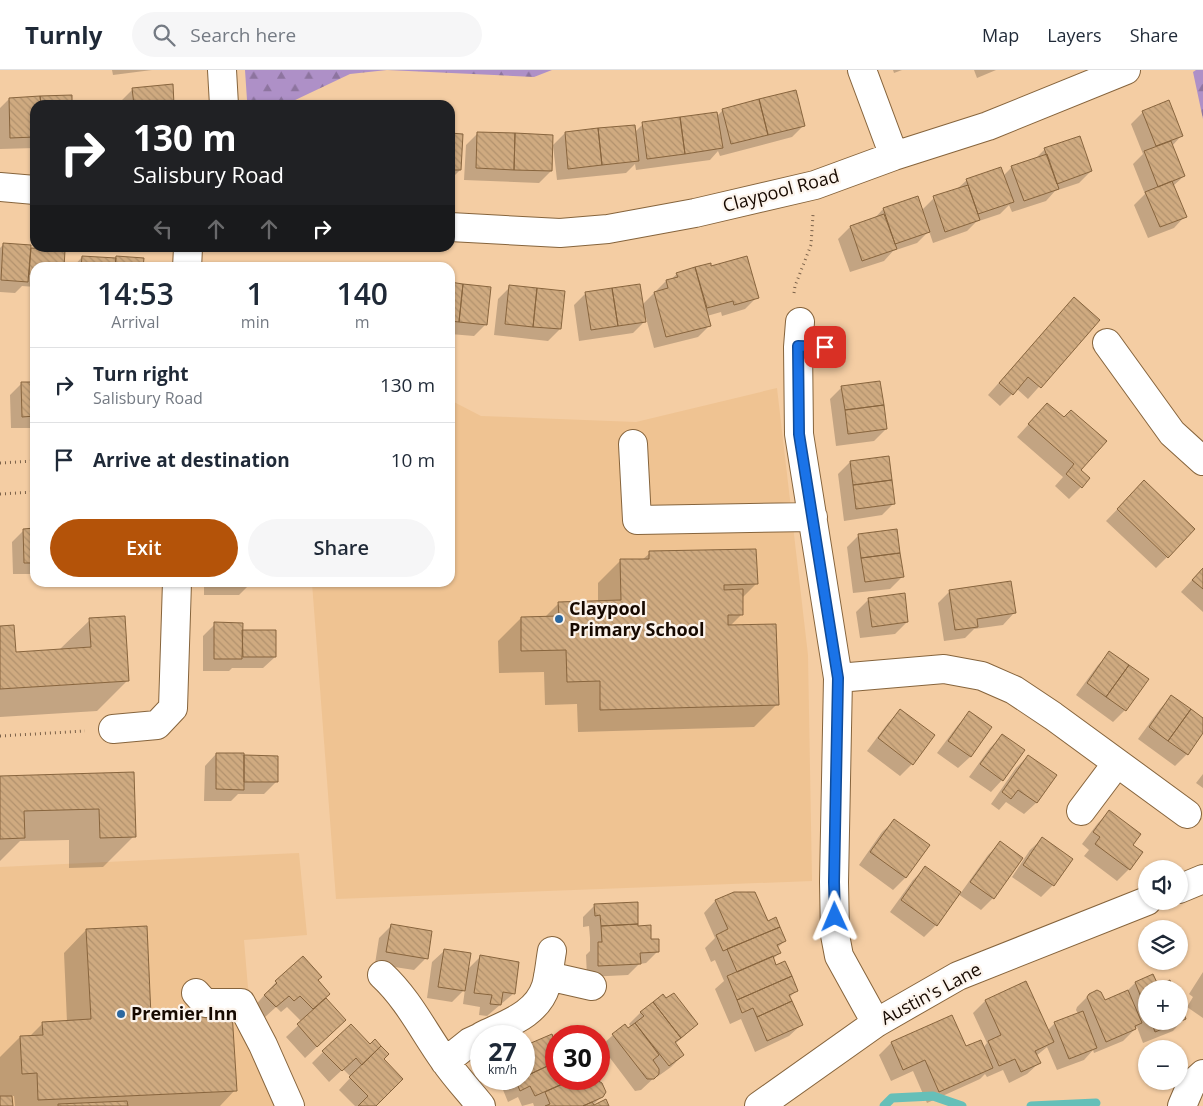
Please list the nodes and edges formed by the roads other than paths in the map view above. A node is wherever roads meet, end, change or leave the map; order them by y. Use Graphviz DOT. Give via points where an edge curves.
graph roads {
  1 [pos="222,70"];
  2 [pos="862,70"];
  3 [pos="1126,70"];
  4 [pos="224,100"];
  5 [pos="894,156"];
  6 [pos="0,187"];
  7 [pos="30,190"];
  8 [pos="455,227"];
  9 [pos="1107,343"];
  10 [pos="825,347"];
  11 [pos="633,444"];
  12 [pos="1203,460"];
  13 [pos="813,517"];
  14 [pos="177,587"];
  15 [pos="838,678"];
  16 [pos="113,729"];
  17 [pos="1117,763"];
  18 [pos="1081,811"];
  19 [pos="1187,814"];
  20 [pos="1203,879"];
  21 [pos="1188,885"];
  22 [pos="1138,905"];
  23 [pos="382,975"];
  24 [pos="592,986"];
  25 [pos="196,993"];
  26 [pos="876,1022"];
  27 [pos="505,1025"];
  28 [pos="470,1042"];
  29 [pos="445,1062"];
  30 [pos="1203,1074"];
  31 [pos="290,1106"];
  32 [pos="481,1106"];
  33 [pos="759,1106"];
  34 [pos="1182,1106"];
  1 -- 4 [label="street"];
  2 -- 5 [label="street"];
  3 -- 5 [label="street, Claypool Road" via="988,126"];
  5 -- 8 [label="street, Claypool Road" via="815,185 608,229 560,233"];
  6 -- 7 [label="street"];
  9 -- 12 [label="street" via="1172,433"];
  10 -- 13 [label="street" via="799,334 799,434"];
  11 -- 13 [label="street" via="637,520"];
  13 -- 15 [label="street"];
  14 -- 16 [label="street" via="173,708 156,725"];
  15 -- 17 [label="street" via="944,669 982,676 1014,690"];
  15 -- 26 [label="street" via="835,935 839,956"];
  17 -- 18 [label="street"];
  17 -- 19 [label="street"];
  20 -- 21 [label="street"];
  22 -- 26 [label="street, Austin's Lane" via="958,976"];
  23 -- 29 [label="street" via="394,986"];
  24 -- 27 [label="street" via="550,963 541,997 532,1008"];
  25 -- 31 [label="street" via="205,1002 241,1003"];
  26 -- 33 [label="street, Austin's Lane"];
  28 -- 29 [label="street"];
  29 -- 32 [label="street"];
  30 -- 34 [label="street" via="1191,1085"];
}
